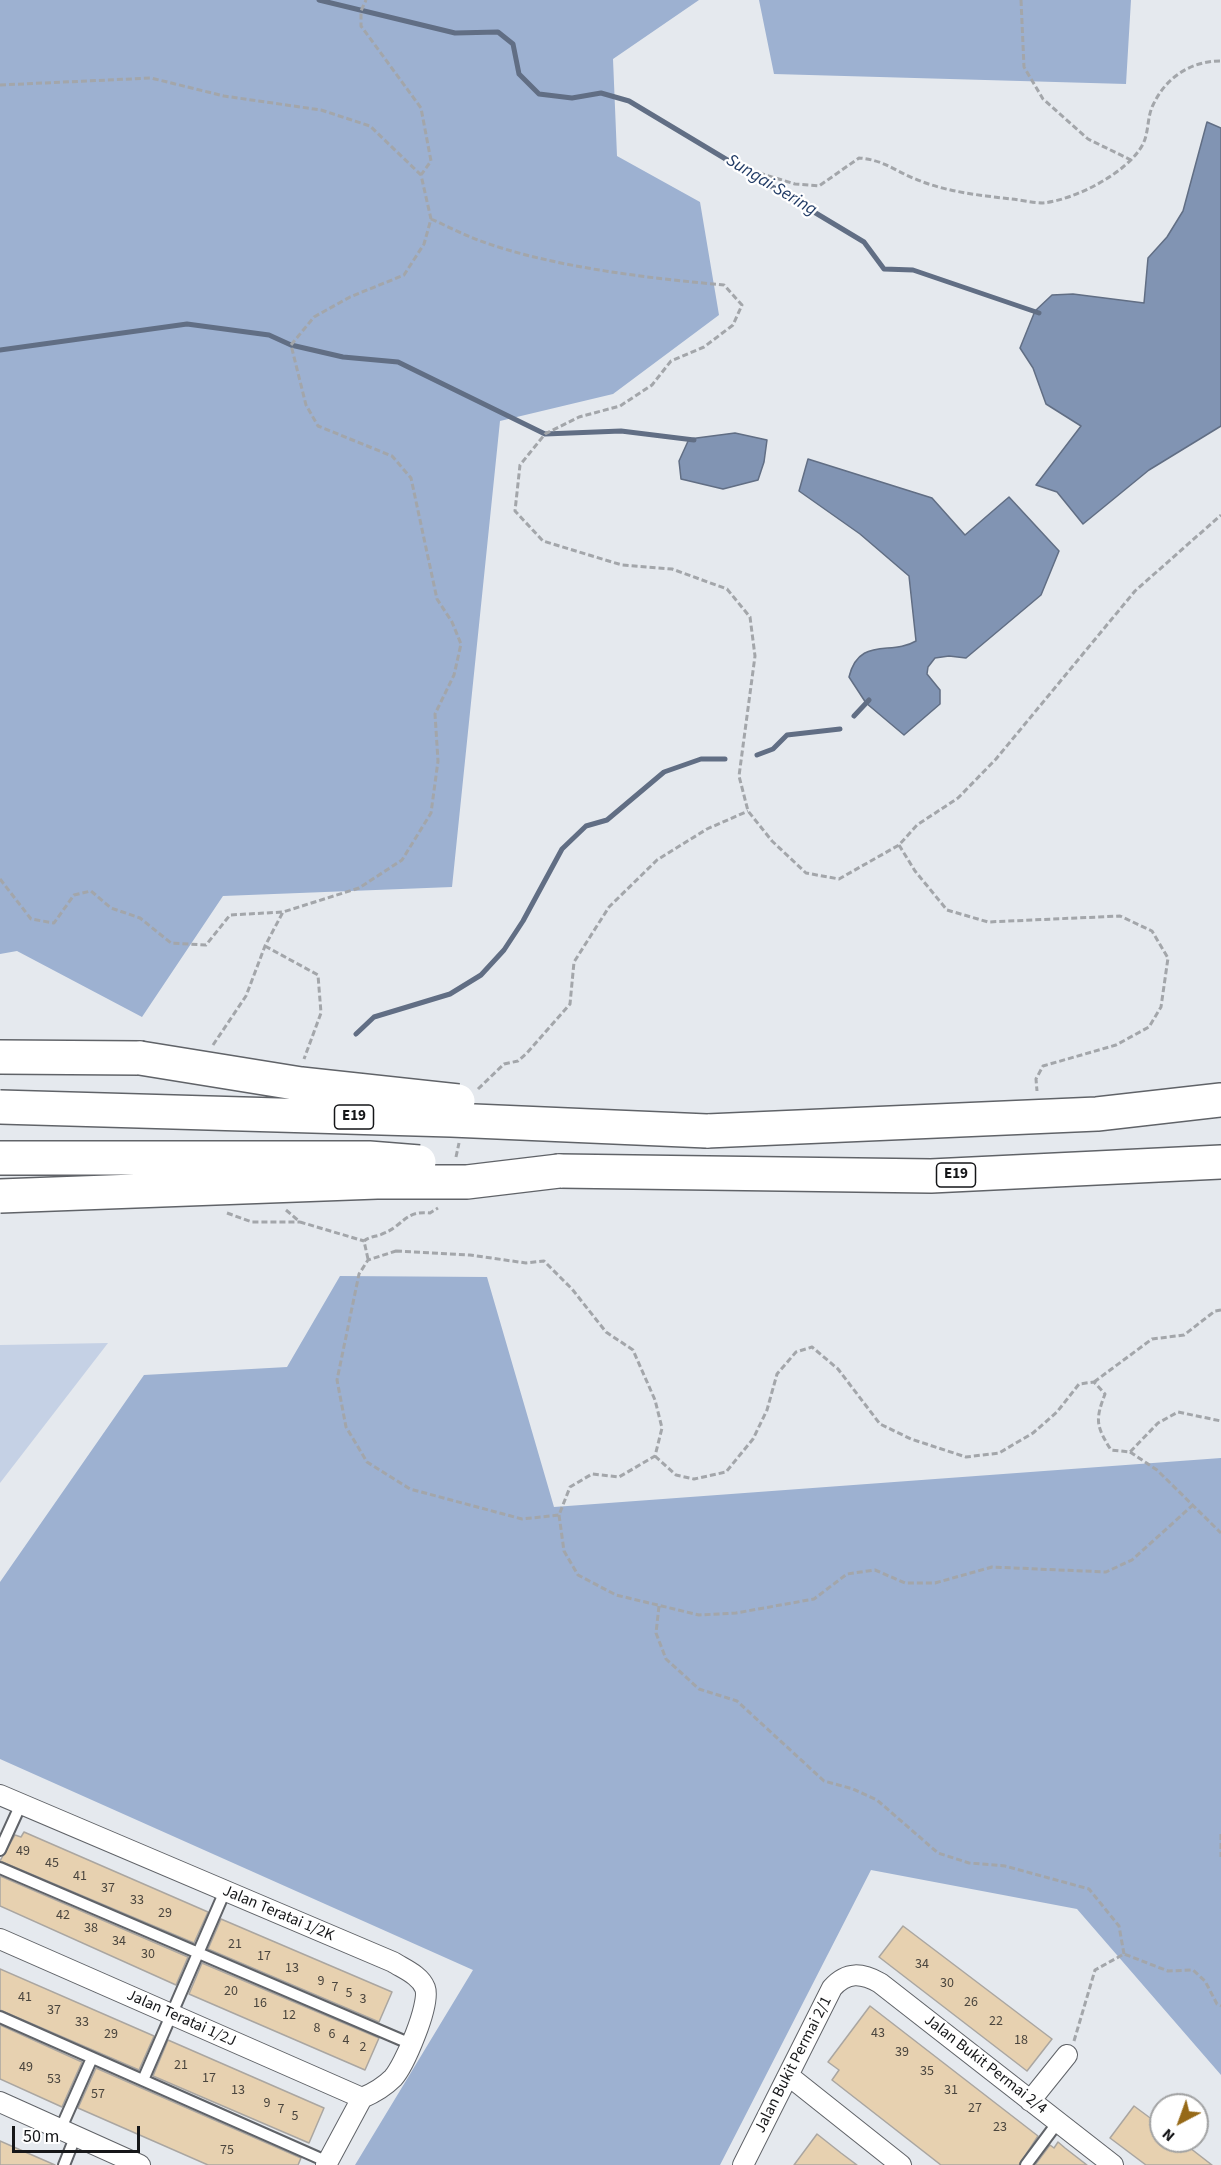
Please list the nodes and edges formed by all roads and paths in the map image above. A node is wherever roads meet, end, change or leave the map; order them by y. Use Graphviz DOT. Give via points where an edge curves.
graph roads {
  1 [pos="366,0"];
  2 [pos="1021,0"];
  3 [pos="1221,61"];
  4 [pos="0,85"];
  5 [pos="1131,160"];
  6 [pos="759,173"];
  7 [pos="421,175"];
  8 [pos="431,219"];
  9 [pos="1221,515"];
  10 [pos="748,811"];
  11 [pos="899,844"];
  12 [pos="0,879"];
  13 [pos="283,912"];
  14 [pos="570,1004"];
  15 [pos="211,1048"];
  16 [pos="0,1057"];
  17 [pos="1221,1100"];
  18 [pos="0,1107"];
  19 [pos="1041,1117"];
  20 [pos="707,1131"];
  21 [pos="0,1158"];
  22 [pos="1221,1162"];
  23 [pos="559,1171"];
  24 [pos="0,1196"];
  25 [pos="1221,1310"];
  26 [pos="1094,1382"];
  27 [pos="1221,1422"];
  28 [pos="1130,1452"];
  29 [pos="655,1456"];
  30 [pos="1194,1504"];
  31 [pos="560,1515"];
  32 [pos="1221,1533"];
  33 [pos="659,1606"];
  34 [pos="0,1796"];
  35 [pos="21,1804"];
  36 [pos="1221,1834"];
  37 [pos="0,1850"];
  38 [pos="1221,1857"];
  39 [pos="0,1868"];
  40 [pos="225,1891"];
  41 [pos="0,1939"];
  42 [pos="198,1953"];
  43 [pos="1124,1954"];
  44 [pos="854,1974"];
  45 [pos="1221,2006"];
  46 [pos="171,2014"];
  47 [pos="0,2017"];
  48 [pos="411,2044"];
  49 [pos="1066,2055"];
  50 [pos="92,2058"];
  51 [pos="789,2076"];
  52 [pos="143,2080"];
  53 [pos="362,2098"];
  54 [pos="1030,2101"];
  55 [pos="0,2102"];
  56 [pos="1058,2122"];
  57 [pos="68,2132"];
  58 [pos="327,2163"];
  59 [pos="64,2165"];
  60 [pos="140,2165"];
  61 [pos="743,2165"];
  62 [pos="901,2165"];
  63 [pos="1026,2165"];
  64 [pos="1113,2165"];
  1 -- 7 [label="path" via="361,26 421,108 431,161"];
  2 -- 5 [label="path" via="1024,67 1043,99 1088,139"];
  3 -- 5 [label="path" via="1202,61 1171,77 1152,106 1149,130"];
  4 -- 7 [label="path" via="151,78 224,96 321,110 370,126"];
  5 -- 6 [label="path" via="1070,198 1042,203 955,192 913,178 876,159 859,158 819,186 795,184"];
  7 -- 8 [label="path"];
  8 -- 10 [label="path" via="479,240 536,256 676,281 724,285 742,305 734,325 704,348 671,361 652,386 620,406 579,417 545,434 520,465 515,511 543,541 622,566 672,569 726,589 750,617 755,656 740,776"];
  8 -- 13 [label="path" via="424,244 404,275 314,317 291,345 306,405 318,426 393,456 411,478 437,599 461,644 454,675 435,714 438,761 431,813 402,860 359,888"];
  9 -- 11 [label="path" via="1135,591 996,759"];
  10 -- 11 [label="path" via="806,873 839,879"];
  10 -- 14 [label="path" via="707,829 657,860 609,907 574,962"];
  11 -- 19 [label="path" via="947,910 988,922 1120,915 1152,931 1168,958 1161,1007 1149,1027 1116,1045 1043,1066 1036,1079"];
  12 -- 13 [label="path" via="31,920 54,923 74,895 91,891 111,908 140,918 171,943 206,945 230,915"];
  13 -- 15 [label="path" via="246,996"];
  16 -- 20 [label="highway, bridge" via="140,1058 301,1084"];
  17 -- 19 [label="highway, E19"];
  18 -- 20 [label="highway, E19, bridge"];
  19 -- 20 [label="highway, E19"];
  21 -- 23 [label="highway, E19, bridge" via="369,1158"];
  22 -- 23 [label="highway, E19" via="931,1176"];
  23 -- 24 [label="highway, bridge" via="467,1182"];
  25 -- 26 [label="path" via="1185,1335 1152,1339"];
  26 -- 28 [label="path" via="1105,1394 1097,1415 1099,1431 1110,1450"];
  26 -- 29 [label="path" via="1079,1384 1033,1433 999,1453 966,1457 880,1424 838,1369 812,1347 796,1352 777,1374 767,1410 753,1439 726,1472 694,1479 676,1475"];
  27 -- 28 [label="path" via="1178,1412 1158,1423"];
  28 -- 30 [label="path" via="1157,1470"];
  29 -- 31 [label="path" via="619,1477 592,1474 570,1487"];
  29 -- 31 [label="path" via="662,1428 655,1400 633,1350 606,1332 544,1261 526,1263 396,1251 368,1260 358,1274 337,1380 346,1427 367,1462 410,1489 522,1519"];
  30 -- 32 [label="path"];
  30 -- 33 [label="path" via="1132,1560 1106,1572 992,1567 935,1583 905,1583 875,1570 847,1574 814,1599 736,1613 699,1615"];
  31 -- 33 [label="path" via="564,1551 578,1575 616,1595"];
  33 -- 43 [label="path" via="656,1633 666,1659 699,1689 737,1701 824,1781 877,1800 938,1853 1089,1889 1119,1926"];
  34 -- 35 [label="street, Jalan Teratai 1/2K"];
  35 -- 37 [label="lane"];
  35 -- 40 [label="street, Jalan Teratai 1/2K"];
  36 -- 38 [label="path"];
  39 -- 42 [label="lane"];
  40 -- 42 [label="lane"];
  40 -- 48 [label="street, Jalan Teratai 1/2K" via="414,1974 425,1988 426,2002"];
  41 -- 46 [label="street, Jalan Teratai 1/2J"];
  42 -- 46 [label="lane"];
  42 -- 48 [label="lane"];
  43 -- 45 [label="path" via="1168,1971 1193,1970 1206,1981"];
  43 -- 49 [label="path" via="1095,1970"];
  44 -- 51 [label="street, Jalan Bukit Permai 2/1" via="832,1988"];
  44 -- 54 [label="street, Jalan Bukit Permai 2/4" via="880,1983"];
  46 -- 52 [label="lane"];
  46 -- 53 [label="street, Jalan Teratai 1/2J"];
  47 -- 50 [label="lane"];
  48 -- 53 [label="street, Jalan Teratai 1/2K" via="394,2077 378,2092"];
  49 -- 54 [label="street"];
  50 -- 52 [label="lane"];
  50 -- 57 [label="lane"];
  51 -- 61 [label="street, Jalan Bukit Permai 2/1"];
  51 -- 62 [label="street"];
  52 -- 58 [label="lane"];
  53 -- 58 [label="street"];
  54 -- 56 [label="street, Jalan Bukit Permai 2/4"];
  55 -- 57 [label="street"];
  56 -- 63 [label="lane"];
  56 -- 64 [label="street, Jalan Bukit Permai 2/4"];
  57 -- 59 [label="lane"];
  57 -- 60 [label="street"];
}
